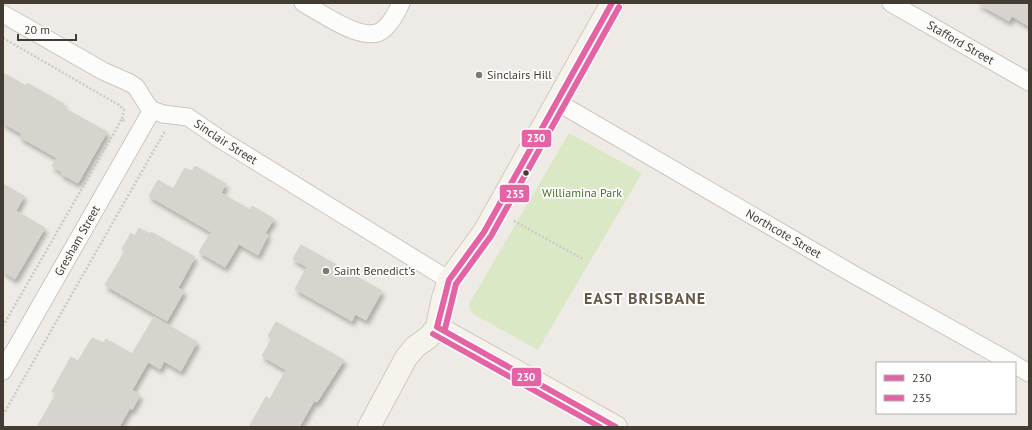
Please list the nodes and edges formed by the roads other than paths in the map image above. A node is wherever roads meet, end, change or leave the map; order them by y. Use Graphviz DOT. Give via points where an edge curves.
graph roads {
  1 [pos="303,3"];
  2 [pos="402,3"];
  3 [pos="612,3"];
  4 [pos="891,3"];
  5 [pos="3,14"];
  6 [pos="1029,82"];
  7 [pos="557,102"];
  8 [pos="152,110"];
  9 [pos="449,280"];
  10 [pos="438,327"];
  11 [pos="1010,362"];
  12 [pos="1016,366"];
  13 [pos="3,371"];
  14 [pos="1029,373"];
  15 [pos="369,427"];
  16 [pos="616,427"];
  1 -- 2 [label="street" via="357,32 373,34 384,30"];
  3 -- 7 [label="street"];
  4 -- 6 [label="street, Stafford Street"];
  5 -- 8 [label="street" via="103,71 130,83 136,87"];
  7 -- 9 [label="street" via="484,232"];
  7 -- 11 [label="street, Northcote Street" via="844,269"];
  8 -- 9 [label="street, Sinclair Street" via="188,117 197,122 220,139"];
  8 -- 13 [label="street, Gresham Street"];
  9 -- 10 [label="street"];
  10 -- 15 [label="street" via="406,358"];
  10 -- 16 [label="street"];
  12 -- 14 [label="street"];
}
